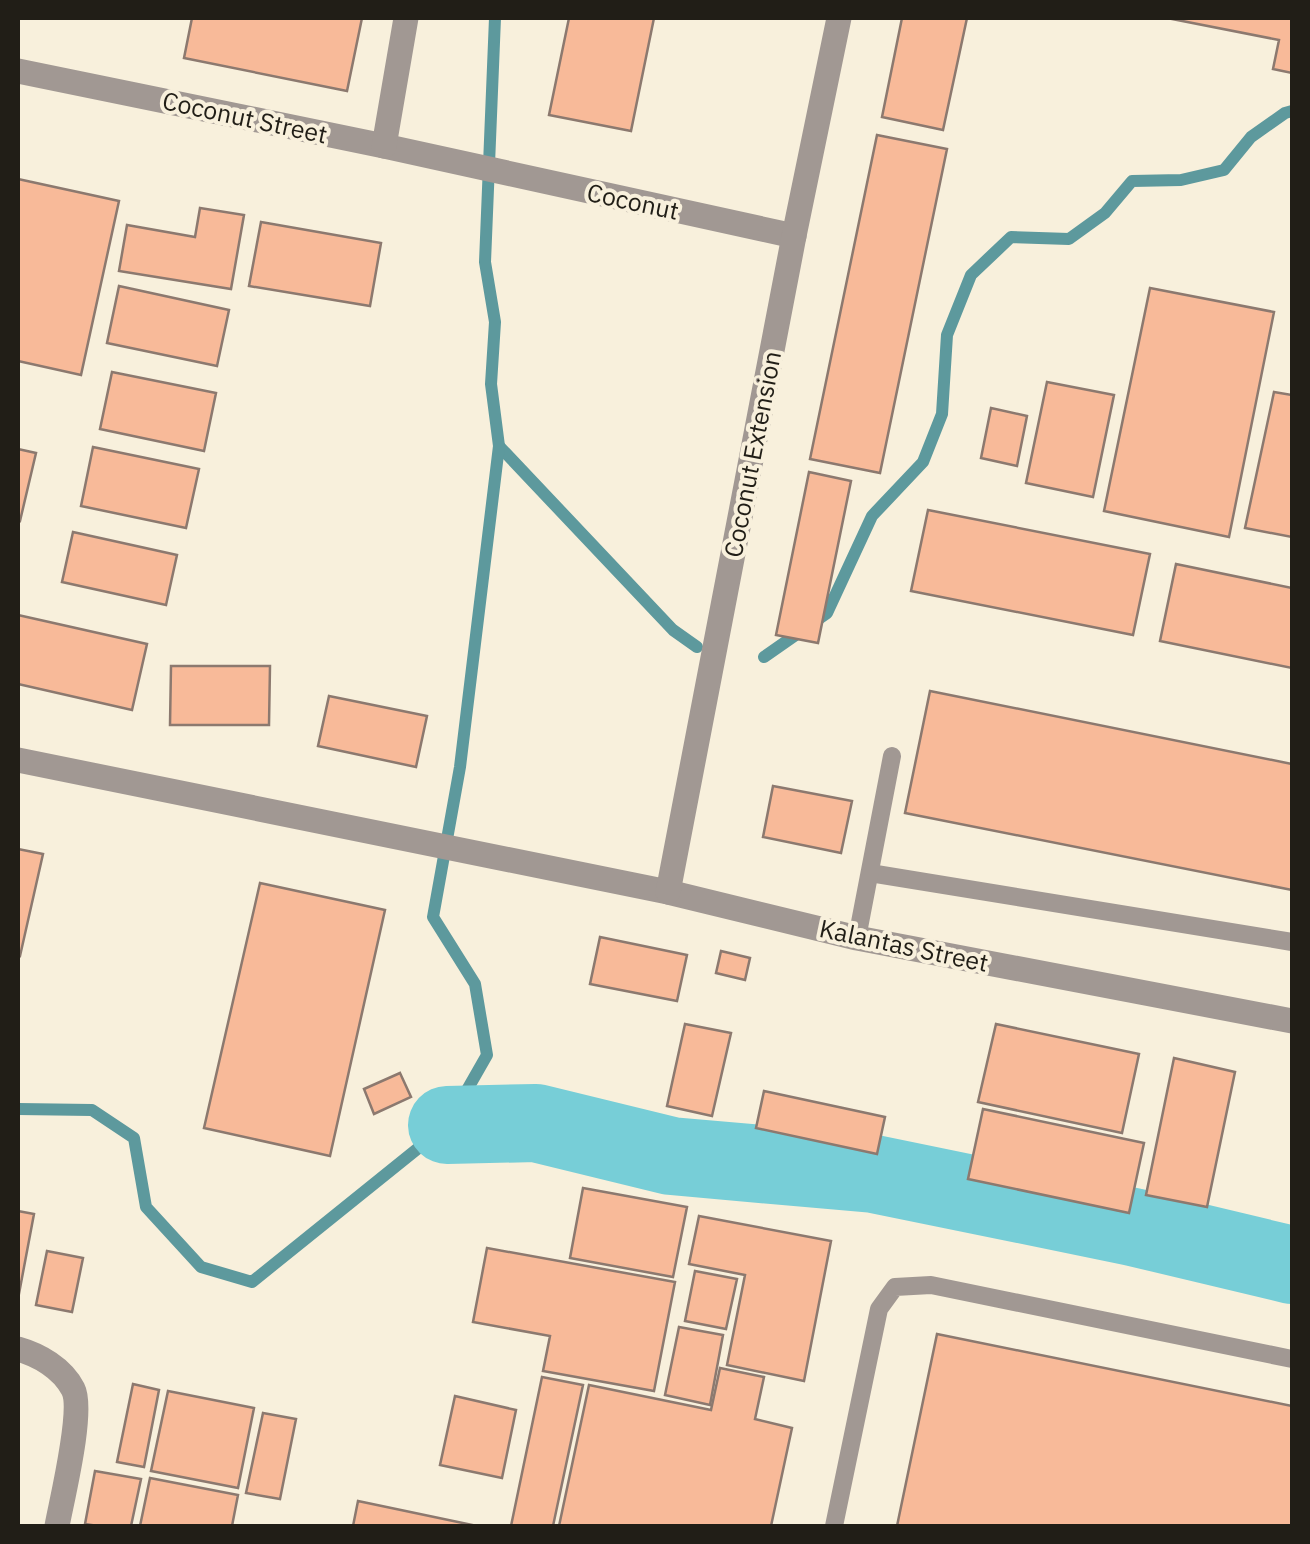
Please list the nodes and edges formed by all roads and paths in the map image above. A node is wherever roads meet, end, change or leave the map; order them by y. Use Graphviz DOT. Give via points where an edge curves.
graph roads {
  1 [pos="406,18"];
  2 [pos="839,18"];
  3 [pos="18,71"];
  4 [pos="384,146"];
  5 [pos="472,166"];
  6 [pos="794,236"];
  7 [pos="892,756"];
  8 [pos="18,760"];
  9 [pos="870,873"];
  10 [pos="668,892"];
  11 [pos="858,938"];
  12 [pos="1292,942"];
  13 [pos="1292,1021"];
  14 [pos="18,1349"];
  15 [pos="1292,1359"];
  16 [pos="57,1526"];
  17 [pos="834,1526"];
  1 -- 4 [label="street"];
  2 -- 6 [label="street, Coconut Extension"];
  3 -- 4 [label="street, Coconut Street"];
  4 -- 5 [label="street, Coconut Street"];
  5 -- 6 [label="street, Coconut"];
  6 -- 10 [label="street, Coconut Extension"];
  7 -- 9 [label="lane"];
  8 -- 10 [label="street, Kalantas Street"];
  9 -- 11 [label="lane"];
  9 -- 12 [label="lane"];
  10 -- 11 [label="street, Kalantas Street"];
  11 -- 13 [label="street, Kalantas Street"];
  14 -- 16 [label="street" via="52,1364 74,1391 76,1420"];
  15 -- 17 [label="lane" via="931,1284 895,1288 878,1309"];
}
